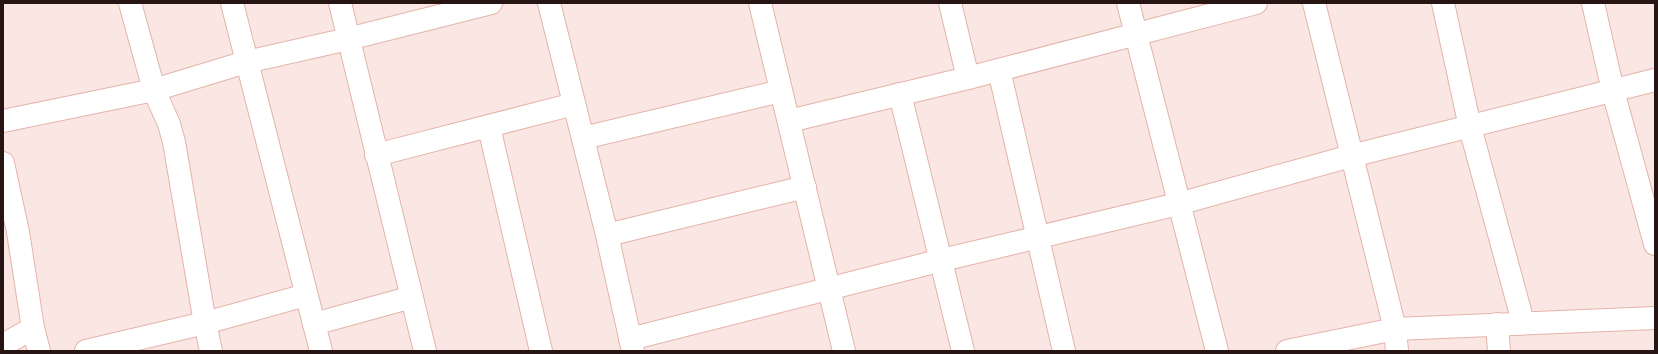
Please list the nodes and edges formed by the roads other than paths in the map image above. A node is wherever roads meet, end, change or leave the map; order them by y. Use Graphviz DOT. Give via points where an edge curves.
graph roads {
  1 [pos="130,3"];
  2 [pos="232,3"];
  3 [pos="340,3"];
  4 [pos="487,3"];
  5 [pos="549,3"];
  6 [pos="760,3"];
  7 [pos="950,3"];
  8 [pos="1128,3"];
  9 [pos="1256,3"];
  10 [pos="1314,3"];
  11 [pos="1443,3"];
  12 [pos="1593,3"];
  13 [pos="1136,35"];
  14 [pos="348,40"];
  15 [pos="246,62"];
  16 [pos="999,70"];
  17 [pos="968,78"];
  18 [pos="1655,80"];
  19 [pos="154,90"];
  20 [pos="781,91"];
  21 [pos="1613,91"];
  22 [pos="900,94"];
  23 [pos="574,104"];
  24 [pos="3,121"];
  25 [pos="789,121"];
  26 [pos="489,127"];
  27 [pos="1470,127"];
  28 [pos="583,138"];
  29 [pos="376,155"];
  30 [pos="1351,156"];
  31 [pos="3,166"];
  32 [pos="805,187"];
  33 [pos="1178,204"];
  34 [pos="607,235"];
  35 [pos="1038,238"];
  36 [pos="1655,244"];
  37 [pos="942,260"];
  38 [pos="828,290"];
  39 [pos="306,295"];
  40 [pos="412,297"];
  41 [pos="1655,318"];
  42 [pos="1523,322"];
  43 [pos="205,323"];
  44 [pos="314,324"];
  45 [pos="1497,324"];
  46 [pos="33,328"];
  47 [pos="1395,329"];
  48 [pos="3,345"];
  49 [pos="632,345"];
  50 [pos="39,351"];
  51 [pos="86,351"];
  52 [pos="212,351"];
  53 [pos="321,351"];
  54 [pos="425,351"];
  55 [pos="541,351"];
  56 [pos="844,351"];
  57 [pos="963,351"];
  58 [pos="1064,351"];
  59 [pos="1216,351"];
  60 [pos="1287,351"];
  61 [pos="1397,351"];
  62 [pos="1499,351"];
  1 -- 19 [label="street"];
  2 -- 15 [label="street"];
  3 -- 14 [label="street"];
  4 -- 14 [label="street"];
  5 -- 23 [label="street"];
  6 -- 20 [label="street"];
  7 -- 17 [label="street"];
  8 -- 13 [label="street"];
  9 -- 13 [label="street"];
  10 -- 30 [label="street"];
  11 -- 27 [label="street"];
  12 -- 21 [label="street"];
  13 -- 16 [label="street"];
  13 -- 33 [label="street"];
  14 -- 15 [label="street"];
  14 -- 29 [label="street"];
  15 -- 19 [label="street"];
  15 -- 39 [label="street"];
  16 -- 17 [label="street"];
  16 -- 35 [label="street"];
  17 -- 22 [label="street"];
  18 -- 21 [label="street"];
  19 -- 24 [label="street"];
  19 -- 43 [label="street" via="174,142"];
  20 -- 25 [label="street"];
  20 -- 28 [label="street"];
  21 -- 27 [label="street"];
  21 -- 36 [label="street"];
  22 -- 25 [label="street"];
  22 -- 37 [label="street"];
  23 -- 26 [label="street"];
  23 -- 28 [label="street"];
  25 -- 32 [label="street"];
  26 -- 29 [label="street"];
  26 -- 55 [label="street"];
  27 -- 30 [label="street"];
  27 -- 42 [label="street"];
  28 -- 34 [label="street"];
  29 -- 40 [label="street"];
  30 -- 33 [label="street"];
  30 -- 47 [label="street"];
  31 -- 46 [label="street" via="18,232"];
  32 -- 34 [label="street"];
  32 -- 38 [label="street"];
  33 -- 35 [label="street"];
  33 -- 59 [label="street"];
  34 -- 49 [label="street"];
  35 -- 37 [label="street"];
  35 -- 58 [label="street"];
  37 -- 38 [label="street"];
  37 -- 57 [label="street"];
  38 -- 49 [label="street"];
  38 -- 56 [label="street"];
  39 -- 43 [label="street"];
  39 -- 44 [label="street"];
  40 -- 44 [label="street"];
  40 -- 54 [label="street"];
  41 -- 42 [label="street"];
  42 -- 45 [label="street"];
  43 -- 51 [label="street"];
  43 -- 52 [label="street"];
  44 -- 53 [label="street"];
  45 -- 47 [label="street"];
  45 -- 62 [label="street"];
  46 -- 48 [label="street"];
  46 -- 50 [label="street"];
  47 -- 60 [label="street"];
  47 -- 61 [label="street"];
}
